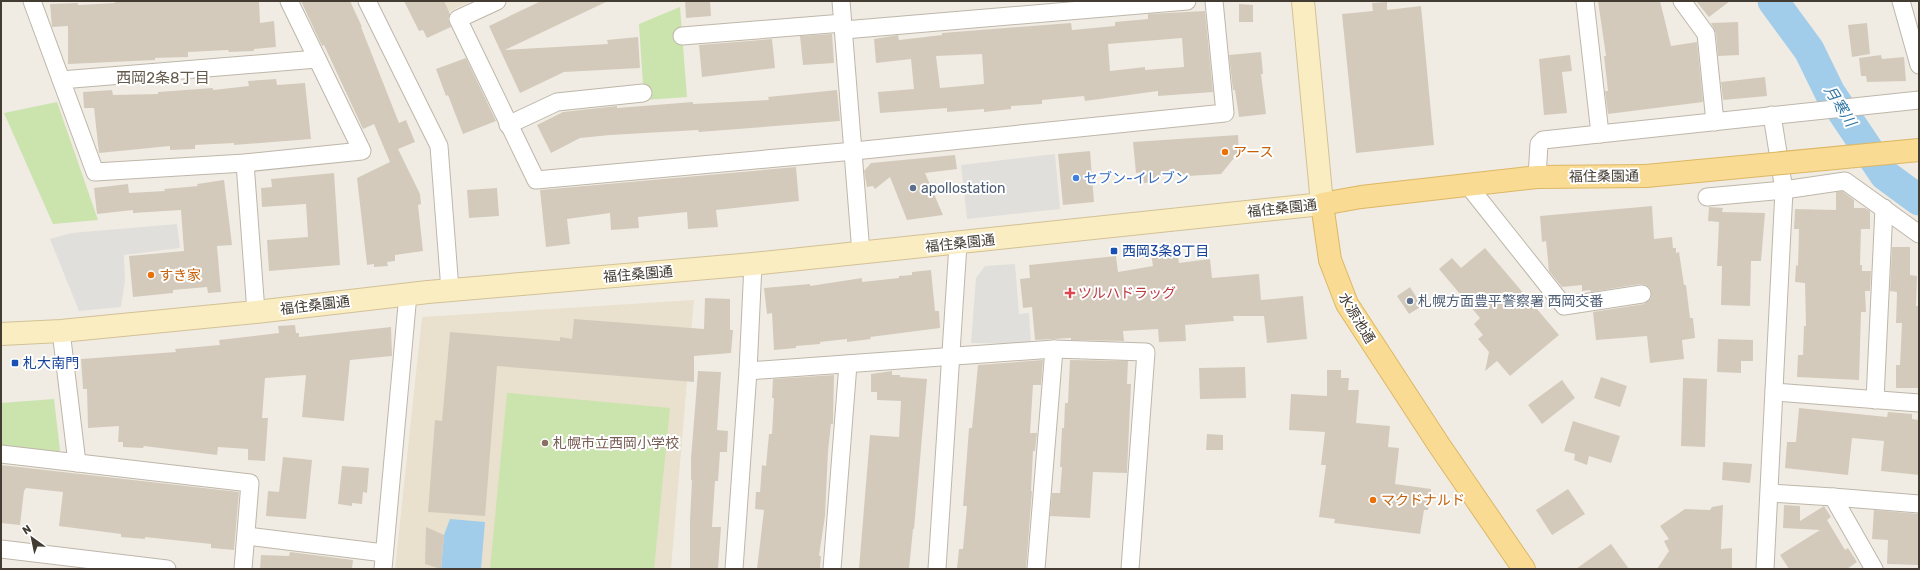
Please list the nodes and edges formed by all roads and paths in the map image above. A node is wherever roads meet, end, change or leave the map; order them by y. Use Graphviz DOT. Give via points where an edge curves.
graph roads {
  1 [pos="32,1"];
  2 [pos="289,1"];
  3 [pos="367,1"];
  4 [pos="497,1"];
  5 [pos="841,1"];
  6 [pos="1186,1"];
  7 [pos="1214,1"];
  8 [pos="1303,1"];
  9 [pos="1585,1"];
  10 [pos="1682,1"];
  11 [pos="1901,1"];
  12 [pos="1115,4"];
  13 [pos="1018,8"];
  14 [pos="843,26"];
  15 [pos="682,36"];
  16 [pos="317,59"];
  17 [pos="1919,65"];
  18 [pos="61,80"];
  19 [pos="643,93"];
  20 [pos="1919,100"];
  21 [pos="1772,115"];
  22 [pos="1715,122"];
  23 [pos="508,125"];
  24 [pos="1600,134"];
  25 [pos="1919,150"];
  26 [pos="854,151"];
  27 [pos="245,162"];
  28 [pos="1537,177"];
  29 [pos="1467,184"];
  30 [pos="1784,190"];
  31 [pos="1707,197"];
  32 [pos="1322,204"];
  33 [pos="1884,208"];
  34 [pos="1919,234"];
  35 [pos="958,244"];
  36 [pos="861,253"];
  37 [pos="753,264"];
  38 [pos="450,290"];
  39 [pos="408,294"];
  40 [pos="1642,294"];
  41 [pos="256,312"];
  42 [pos="61,331"];
  43 [pos="1,334"];
  44 [pos="1054,349"];
  45 [pos="952,357"];
  46 [pos="848,364"];
  47 [pos="748,371"];
  48 [pos="1774,392"];
  49 [pos="1875,400"];
  50 [pos="1919,403"];
  51 [pos="1,454"];
  52 [pos="77,463"];
  53 [pos="1770,493"];
  54 [pos="1833,497"];
  55 [pos="1919,504"];
  56 [pos="247,536"];
  57 [pos="1,549"];
  58 [pos="383,561"];
  59 [pos="167,569"];
  60 [pos="243,569"];
  61 [pos="734,569"];
  62 [pos="832,569"];
  63 [pos="937,569"];
  64 [pos="1036,569"];
  65 [pos="1130,569"];
  66 [pos="1524,569"];
  67 [pos="1765,569"];
  68 [pos="1874,569"];
  1 -- 18 [label="street"];
  2 -- 16 [label="street"];
  3 -- 38 [label="street" via="439,146"];
  4 -- 23 [label="street" via="458,19"];
  5 -- 14 [label="street"];
  6 -- 12 [label="street"];
  7 -- 26 [label="street" via="1225,113"];
  8 -- 32 [label="street, 水源池通"];
  9 -- 24 [label="street"];
  10 -- 22 [label="street" via="1706,34"];
  11 -- 17 [label="street"];
  12 -- 13 [label="street"];
  13 -- 14 [label="street"];
  14 -- 15 [label="street"];
  14 -- 26 [label="street"];
  16 -- 18 [label="street"];
  16 -- 27 [label="street" via="362,151"];
  18 -- 27 [label="street" via="95,172"];
  19 -- 23 [label="street" via="556,102"];
  20 -- 21 [label="street"];
  21 -- 22 [label="street"];
  21 -- 30 [label="street"];
  22 -- 24 [label="street"];
  23 -- 26 [label="street" via="536,180"];
  24 -- 28 [label="street" via="1541,141"];
  25 -- 28 [label="main road, 福住桑園通, bridge" via="1646,176"];
  26 -- 36 [label="street"];
  27 -- 41 [label="street"];
  28 -- 29 [label="main road, 福住桑園通"];
  29 -- 32 [label="main road, 福住桑園通"];
  29 -- 40 [label="street" via="1564,306"];
  30 -- 31 [label="street"];
  30 -- 33 [label="street" via="1845,181"];
  30 -- 48 [label="street"];
  32 -- 35 [label="street, 福住桑園通"];
  32 -- 66 [label="main road, 水源池通" via="1330,260 1347,304"];
  33 -- 34 [label="street"];
  33 -- 49 [label="street"];
  35 -- 36 [label="street, 福住桑園通"];
  35 -- 45 [label="street"];
  36 -- 37 [label="street, 福住桑園通"];
  37 -- 38 [label="street, 福住桑園通"];
  37 -- 47 [label="street"];
  38 -- 39 [label="street, 福住桑園通"];
  39 -- 41 [label="street, 福住桑園通"];
  39 -- 58 [label="street"];
  41 -- 42 [label="street, 福住桑園通"];
  42 -- 43 [label="street, 福住桑園通"];
  42 -- 52 [label="street"];
  44 -- 45 [label="street"];
  44 -- 64 [label="street"];
  44 -- 65 [label="street" via="1146,352"];
  45 -- 46 [label="street"];
  45 -- 63 [label="street"];
  46 -- 47 [label="street"];
  46 -- 62 [label="street"];
  47 -- 61 [label="street"];
  48 -- 49 [label="street"];
  48 -- 53 [label="street"];
  49 -- 50 [label="street"];
  51 -- 52 [label="street"];
  52 -- 56 [label="street" via="250,483"];
  53 -- 54 [label="street"];
  53 -- 67 [label="street"];
  54 -- 55 [label="street"];
  54 -- 68 [label="street"];
  56 -- 58 [label="street"];
  56 -- 60 [label="street"];
  57 -- 59 [label="street"];
}
